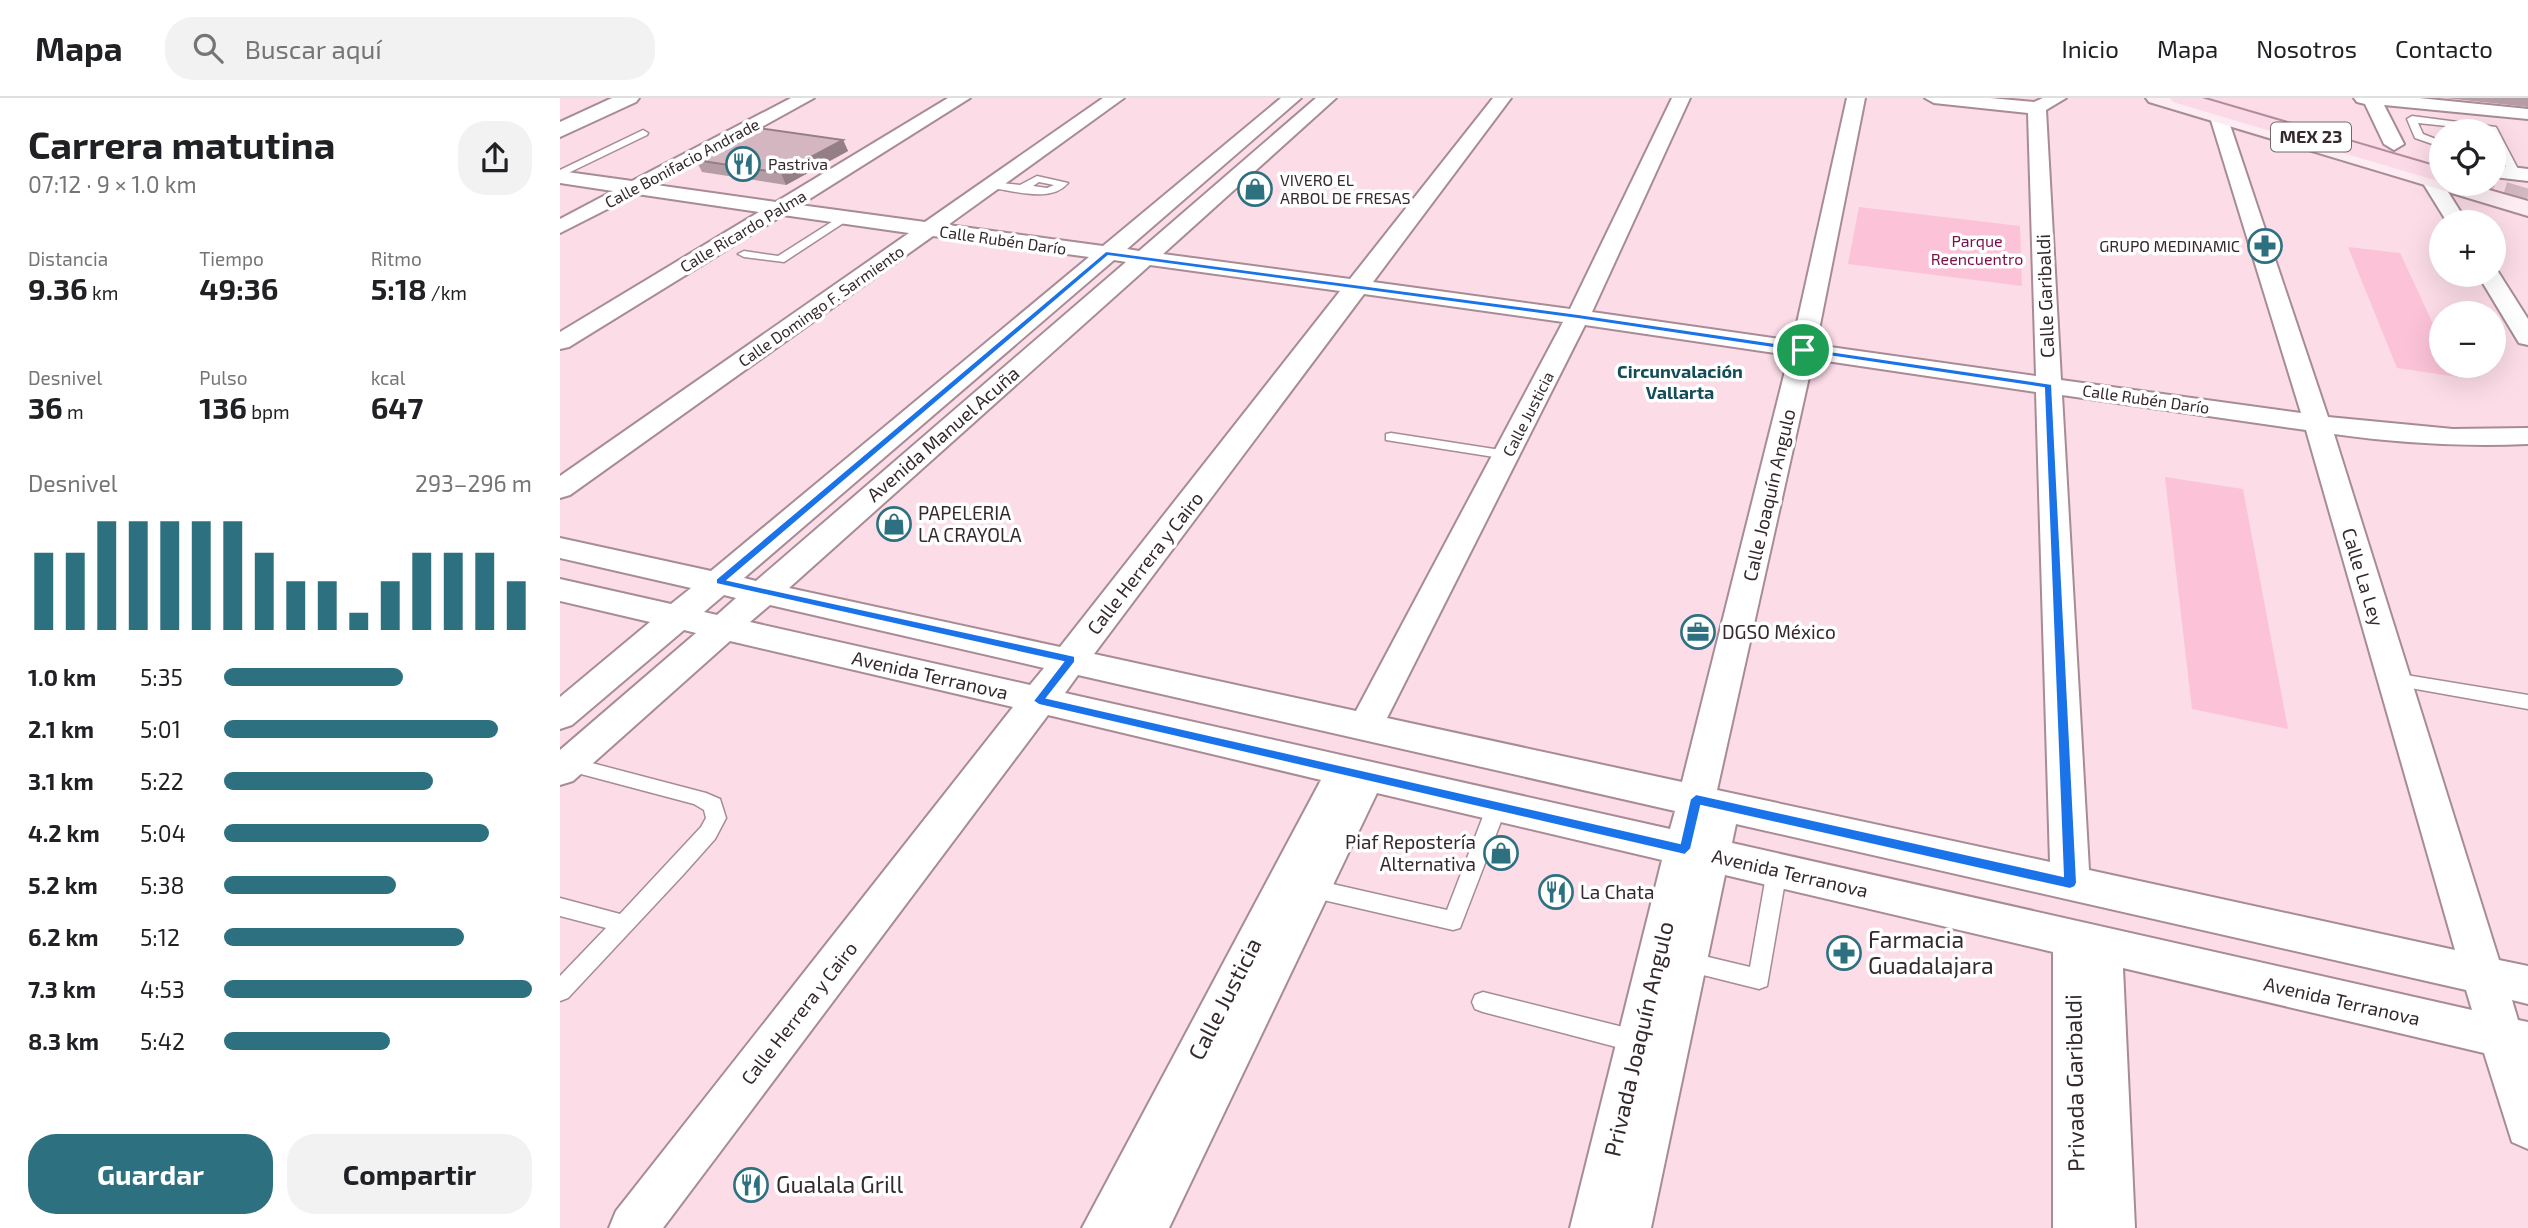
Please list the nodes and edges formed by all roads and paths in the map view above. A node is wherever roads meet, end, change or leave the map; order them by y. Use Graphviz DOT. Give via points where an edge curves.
graph roads {
  1 [pos="594,98"];
  2 [pos="629,98"];
  3 [pos="805,98"];
  4 [pos="961,98"];
  5 [pos="1115,98"];
  6 [pos="1292,98"];
  7 [pos="1327,98"];
  8 [pos="1502,98"];
  9 [pos="1681,98"];
  10 [pos="1856,98"];
  11 [pos="1934,98"];
  12 [pos="2156,98"];
  13 [pos="2180,98"];
  14 [pos="2363,98"];
  15 [pos="2371,98"];
  16 [pos="2441,102"];
  17 [pos="2047,103"];
  18 [pos="2218,104"];
  19 [pos="560,113"];
  20 [pos="2528,114"];
  21 [pos="2429,120"];
  22 [pos="560,130"];
  23 [pos="643,133"];
  24 [pos="2429,140"];
  25 [pos="2394,144"];
  26 [pos="2429,154"];
  27 [pos="2429,174"];
  28 [pos="2429,175"];
  29 [pos="560,176"];
  30 [pos="992,185"];
  31 [pos="634,188"];
  32 [pos="1022,188"];
  33 [pos="2491,196"];
  34 [pos="779,209"];
  35 [pos="2528,209"];
  36 [pos="845,218"];
  37 [pos="560,227"];
  38 [pos="929,230"];
  39 [pos="744,254"];
  40 [pos="1106,254"];
  41 [pos="1142,259"];
  42 [pos="1357,287"];
  43 [pos="2496,287"];
  44 [pos="1578,316"];
  45 [pos="2528,338"];
  46 [pos="560,342"];
  47 [pos="1803,350"];
  48 [pos="2049,386"];
  49 [pos="2316,423"];
  50 [pos="2528,436"];
  51 [pos="1391,437"];
  52 [pos="1507,455"];
  53 [pos="560,489"];
  54 [pos="560,548"];
  55 [pos="720,582"];
  56 [pos="560,590"];
  57 [pos="764,592"];
  58 [pos="677,617"];
  59 [pos="723,628"];
  60 [pos="1071,659"];
  61 [pos="2394,679"];
  62 [pos="1039,701"];
  63 [pos="2528,702"];
  64 [pos="560,716"];
  65 [pos="1366,725"];
  66 [pos="564,767"];
  67 [pos="1355,773"];
  68 [pos="1708,802"];
  69 [pos="1497,806"];
  70 [pos="1697,852"];
  71 [pos="1777,870"];
  72 [pos="2070,883"];
  73 [pos="1299,885"];
  74 [pos="560,907"];
  75 [pos="623,924"];
  76 [pos="2087,942"];
  77 [pos="1672,958"];
  78 [pos="1257,968"];
  79 [pos="2516,986"];
  80 [pos="560,991"];
  81 [pos="1483,1002"];
  82 [pos="2089,1037"];
  83 [pos="2515,1041"];
  84 [pos="1652,1045"];
  85 [pos="2528,1126"];
  86 [pos="634,1228"];
  87 [pos="1107,1228"];
  88 [pos="1144,1228"];
  89 [pos="1594,1228"];
  90 [pos="1627,1228"];
  91 [pos="2077,1228"];
  92 [pos="2110,1228"];
  1 -- 19 [label="street"];
  2 -- 22 [label="street"];
  3 -- 31 [label="street, Calle Bonifacio Andrade"];
  4 -- 34 [label="street, Calle Ricardo Palma"];
  5 -- 30 [label="street, Calle Domingo F. Sarmiento"];
  6 -- 40 [label="street, Avenida Manuel Acuña"];
  7 -- 41 [label="street, Avenida Manuel Acuña"];
  8 -- 42 [label="street, Calle Herrera y Cairo"];
  9 -- 44 [label="street, Calle Justicia"];
  10 -- 47 [label="street, Calle Joaquín Angulo"];
  11 -- 17 [label="street"];
  12 -- 18 [label="main road"];
  13 -- 28 [label="main road, MEX 23"];
  14 -- 15 [label="street"];
  15 -- 16 [label="street"];
  15 -- 25 [label="street"];
  16 -- 20 [label="street"];
  17 -- 48 [label="street, Calle Garibaldi"];
  18 -- 25 [label="main road"];
  18 -- 27 [label="main road"];
  18 -- 49 [label="street, Calle La Ley"];
  21 -- 24 [label="lane" via="2412,119 2418,136"];
  23 -- 29 [label="lane"];
  25 -- 26 [label="main road"];
  29 -- 31 [label="street, Calle Rubén Darío"];
  30 -- 32 [label="lane"];
  30 -- 38 [label="street, Calle Domingo F. Sarmiento"];
  31 -- 34 [label="street, Calle Rubén Darío"];
  31 -- 37 [label="street, Calle Bonifacio Andrade"];
  33 -- 35 [label="main road"];
  34 -- 36 [label="street, Calle Rubén Darío"];
  34 -- 46 [label="street, Calle Ricardo Palma"];
  36 -- 38 [label="street, Calle Rubén Darío"];
  36 -- 39 [label="lane" via="780,260"];
  38 -- 40 [label="street, Calle Rubén Darío"];
  38 -- 53 [label="street, Calle Domingo F. Sarmiento"];
  40 -- 41 [label="street, Calle Rubén Darío"];
  40 -- 55 [label="street, Avenida Manuel Acuña"];
  41 -- 42 [label="street, Calle Rubén Darío"];
  41 -- 57 [label="street, Avenida Manuel Acuña"];
  42 -- 44 [label="street, Calle Rubén Darío"];
  42 -- 60 [label="street, Calle Herrera y Cairo"];
  43 -- 45 [label="street"];
  44 -- 47 [label="street, Calle Rubén Darío"];
  44 -- 52 [label="street, Calle Justicia"];
  47 -- 48 [label="street, Calle Rubén Darío"];
  47 -- 68 [label="street, Calle Joaquín Angulo"];
  48 -- 49 [label="street, Calle Rubén Darío"];
  48 -- 72 [label="street, Calle Garibaldi"];
  49 -- 50 [label="street, Calle Rubén Darío" via="2443,436"];
  49 -- 61 [label="street, Calle La Ley"];
  51 -- 52 [label="lane"];
  52 -- 65 [label="street, Calle Justicia"];
  54 -- 55 [label="street"];
  55 -- 57 [label="street"];
  55 -- 58 [label="street, Avenida Manuel Acuña"];
  56 -- 58 [label="street, Avenida Terranova"];
  57 -- 59 [label="street, Avenida Manuel Acuña"];
  57 -- 60 [label="street"];
  58 -- 59 [label="street, Avenida Terranova"];
  58 -- 64 [label="street, Avenida Manuel Acuña"];
  59 -- 62 [label="street, Avenida Terranova"];
  59 -- 66 [label="street, Avenida Manuel Acuña"];
  60 -- 62 [label="street, Calle Herrera y Cairo"];
  60 -- 65 [label="street"];
  61 -- 63 [label="lane"];
  61 -- 79 [label="street, Calle La Ley"];
  62 -- 67 [label="street, Avenida Terranova"];
  62 -- 86 [label="street, Calle Herrera y Cairo"];
  65 -- 68 [label="street"];
  66 -- 75 [label="lane" via="713,805 716,818 708,833"];
  67 -- 69 [label="street, Avenida Terranova"];
  67 -- 73 [label="street, Calle Justicia"];
  68 -- 70 [label="street, Calle Joaquín Angulo"];
  68 -- 72 [label="street"];
  69 -- 70 [label="street, Avenida Terranova"];
  69 -- 73 [label="lane" via="1453,921"];
  70 -- 71 [label="street, Avenida Terranova"];
  70 -- 77 [label="street, Privada Joaquín Angulo"];
  71 -- 76 [label="street, Avenida Terranova"];
  71 -- 77 [label="lane" via="1759,979"];
  72 -- 79 [label="street"];
  73 -- 78 [label="street, Calle Justicia"];
  74 -- 75 [label="lane"];
  75 -- 80 [label="lane"];
  76 -- 82 [label="street, Privada Garibaldi"];
  76 -- 83 [label="street, Avenida Terranova"];
  77 -- 84 [label="street, Privada Joaquín Angulo"];
  78 -- 87 [label="street, Calle Justicia"];
  78 -- 88 [label="street, Calle Justicia"];
  79 -- 83 [label="street, Calle La Ley"];
  81 -- 84 [label="lane"];
  82 -- 91 [label="street, Privada Garibaldi"];
  82 -- 92 [label="street, Privada Garibaldi"];
  83 -- 85 [label="street, Calle La Ley"];
  84 -- 89 [label="street, Privada Joaquín Angulo"];
  84 -- 90 [label="street, Privada Joaquín Angulo"];
}
